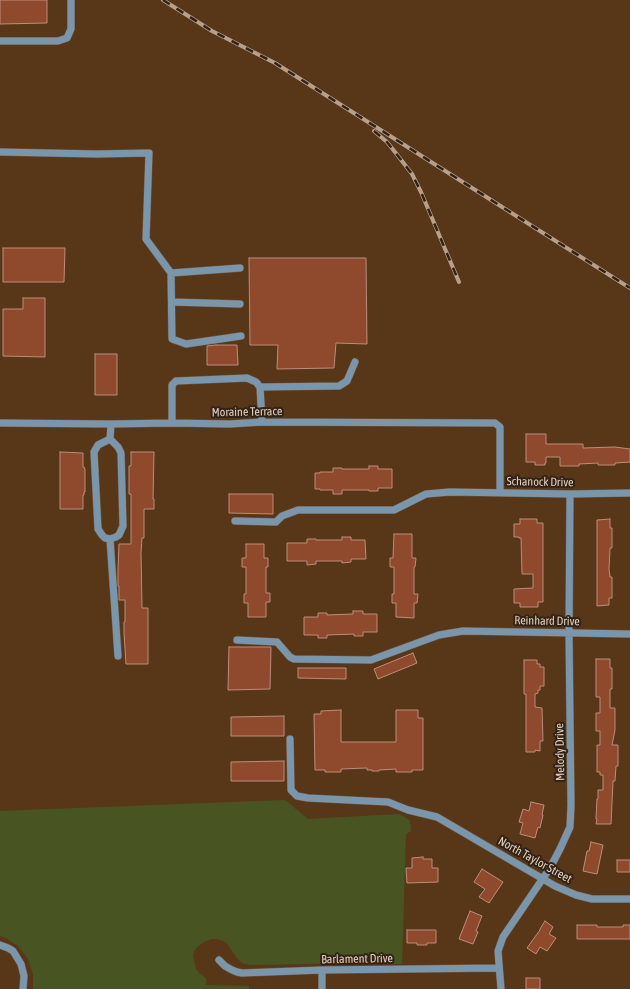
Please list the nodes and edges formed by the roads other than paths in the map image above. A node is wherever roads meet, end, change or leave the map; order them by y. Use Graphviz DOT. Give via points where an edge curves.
graph roads {
  1 [pos="71,0"];
  2 [pos="0,41"];
  3 [pos="0,152"];
  4 [pos="240,268"];
  5 [pos="171,273"];
  6 [pos="172,302"];
  7 [pos="240,304"];
  8 [pos="241,336"];
  9 [pos="355,362"];
  10 [pos="260,387"];
  11 [pos="262,422"];
  12 [pos="0,423"];
  13 [pos="172,423"];
  14 [pos="111,424"];
  15 [pos="110,439"];
  16 [pos="500,492"];
  17 [pos="630,493"];
  18 [pos="570,494"];
  19 [pos="235,521"];
  20 [pos="110,539"];
  21 [pos="570,633"];
  22 [pos="630,634"];
  23 [pos="237,640"];
  24 [pos="118,656"];
  25 [pos="290,739"];
  26 [pos="542,879"];
  27 [pos="630,899"];
  28 [pos="0,945"];
  29 [pos="219,960"];
  30 [pos="499,968"];
  31 [pos="322,970"];
  32 [pos="23,989"];
  33 [pos="322,989"];
  34 [pos="500,989"];
  1 -- 2 [label="street" via="71,29 67,38 58,41"];
  3 -- 5 [label="street" via="148,153 146,239"];
  4 -- 5 [label="street"];
  5 -- 6 [label="street"];
  6 -- 7 [label="street"];
  6 -- 8 [label="street" via="172,339 186,344"];
  9 -- 10 [label="street" via="347,381 339,386"];
  10 -- 11 [label="street"];
  10 -- 13 [label="street" via="247,378 176,381 172,385"];
  11 -- 13 [label="street, Moraine Terrace"];
  11 -- 16 [label="street, Moraine Terrace" via="495,423 500,428"];
  12 -- 14 [label="street, Moraine Terrace"];
  13 -- 14 [label="street, Moraine Terrace"];
  14 -- 15 [label="street"];
  15 -- 20 [label="street" via="121,453 123,526 119,535"];
  15 -- 20 [label="street" via="98,445 94,452 98,528 102,535"];
  16 -- 18 [label="street, Schanock Drive"];
  16 -- 19 [label="street, Schanock Drive" via="426,494 394,510 298,510 282,516 276,522"];
  17 -- 18 [label="street, Schanock Drive"];
  18 -- 21 [label="street, Melody Drive"];
  20 -- 24 [label="street"];
  21 -- 22 [label="street, Reinhard Drive"];
  21 -- 23 [label="street, Reinhard Drive" via="463,631 438,635 371,660 294,659 277,642"];
  21 -- 26 [label="street, Melody Drive" via="570,827"];
  25 -- 26 [label="street, North Taylor Street" via="291,790 297,796 388,802 437,817"];
  26 -- 27 [label="street, North Taylor Street" via="576,895 592,899"];
  26 -- 30 [label="street, Melody Drive" via="503,937 498,950"];
  28 -- 32 [label="street" via="13,951 20,964 24,976"];
  29 -- 31 [label="street, Barlament Drive" via="237,972"];
  30 -- 31 [label="street, Barlament Drive"];
  30 -- 34 [label="street, Melody Drive"];
  31 -- 33 [label="street"];
}
